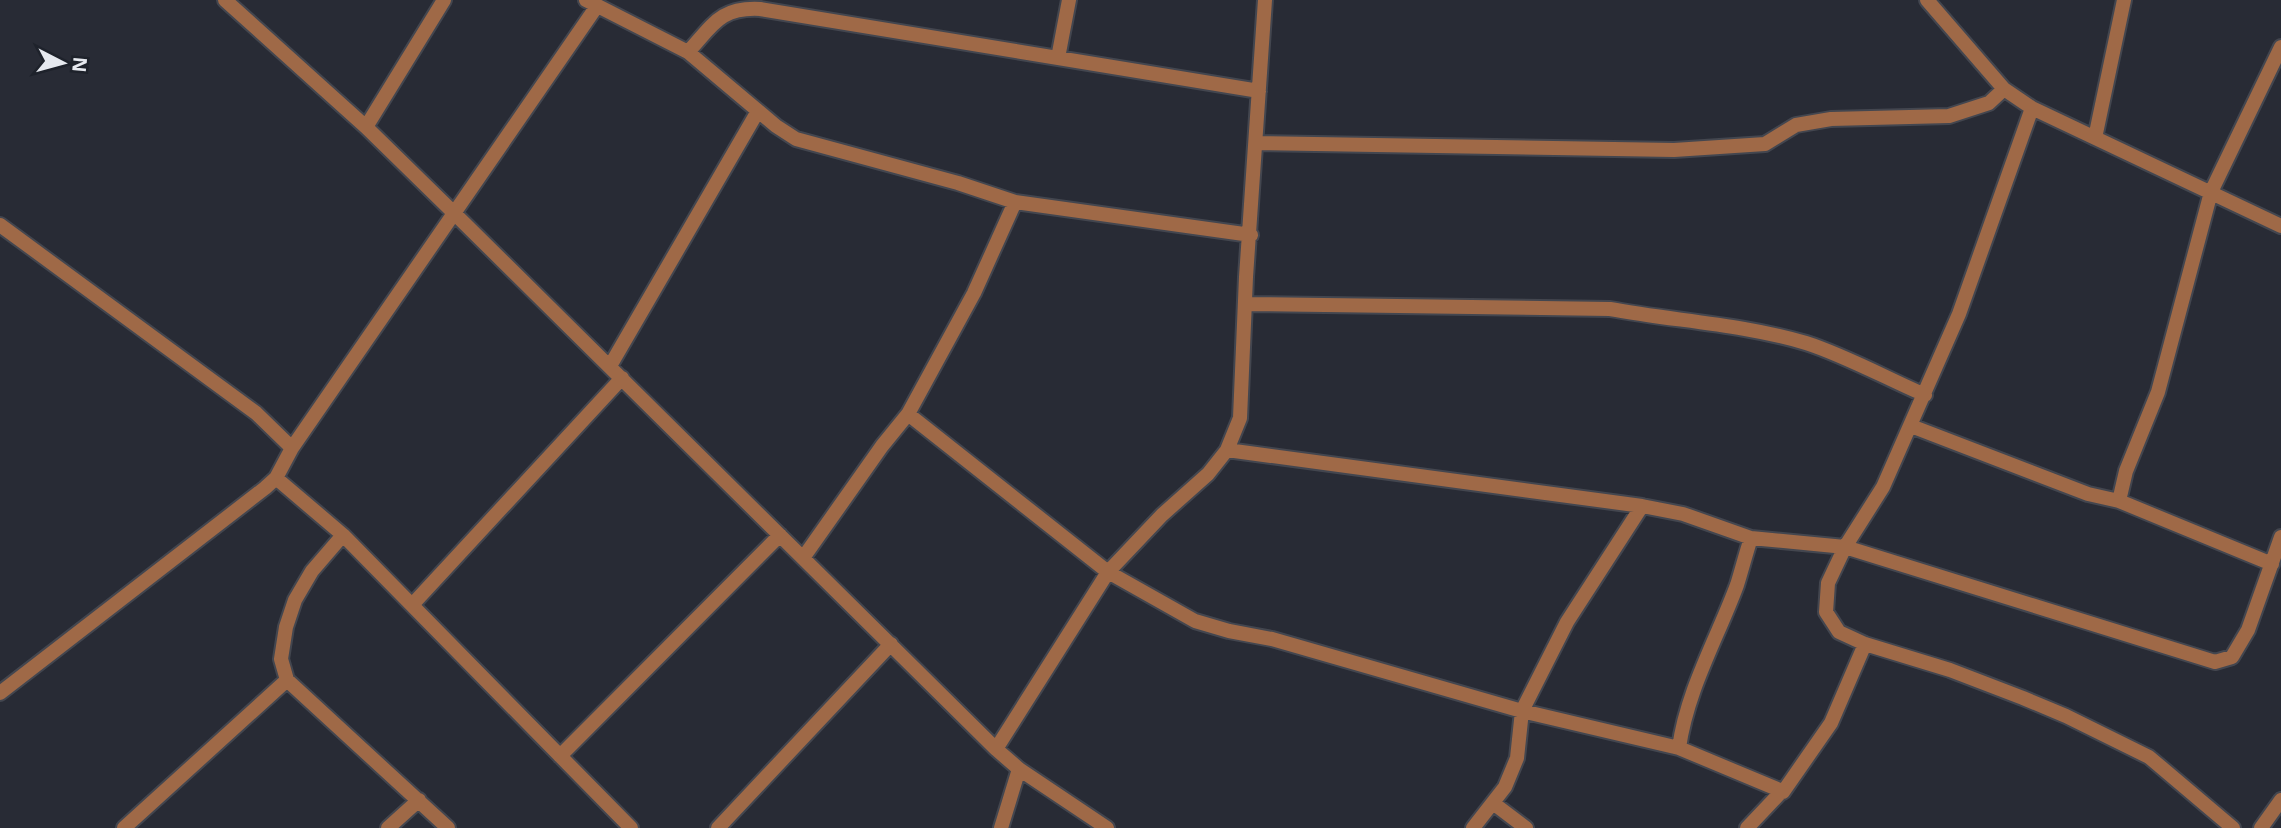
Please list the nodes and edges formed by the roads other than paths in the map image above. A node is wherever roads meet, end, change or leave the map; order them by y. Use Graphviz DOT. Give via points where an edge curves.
graph roads {
  1 [pos="225,0"];
  2 [pos="444,0"];
  3 [pos="1069,0"];
  4 [pos="1265,0"];
  5 [pos="1927,0"];
  6 [pos="2124,0"];
  7 [pos="592,3"];
  8 [pos="743,4"];
  9 [pos="2281,47"];
  10 [pos="688,52"];
  11 [pos="1058,58"];
  12 [pos="2004,89"];
  13 [pos="1259,91"];
  14 [pos="2032,108"];
  15 [pos="758,111"];
  16 [pos="366,127"];
  17 [pos="2095,138"];
  18 [pos="1256,143"];
  19 [pos="2211,192"];
  20 [pos="1014,202"];
  21 [pos="455,214"];
  22 [pos="0,225"];
  23 [pos="2281,226"];
  24 [pos="1251,235"];
  25 [pos="1245,304"];
  26 [pos="610,366"];
  27 [pos="622,378"];
  28 [pos="1925,395"];
  29 [pos="908,414"];
  30 [pos="1911,426"];
  31 [pos="292,448"];
  32 [pos="1227,450"];
  33 [pos="276,478"];
  34 [pos="2119,501"];
  35 [pos="1642,506"];
  36 [pos="780,535"];
  37 [pos="343,536"];
  38 [pos="2281,537"];
  39 [pos="1751,538"];
  40 [pos="1845,547"];
  41 [pos="803,558"];
  42 [pos="2272,564"];
  43 [pos="1108,572"];
  44 [pos="412,605"];
  45 [pos="891,644"];
  46 [pos="1865,644"];
  47 [pos="287,680"];
  48 [pos="0,693"];
  49 [pos="1522,711"];
  50 [pos="1679,748"];
  51 [pos="996,749"];
  52 [pos="560,756"];
  53 [pos="1019,769"];
  54 [pos="1782,791"];
  55 [pos="419,800"];
  56 [pos="2281,800"];
  57 [pos="1493,803"];
  58 [pos="124,828"];
  59 [pos="388,828"];
  60 [pos="448,828"];
  61 [pos="631,828"];
  62 [pos="718,828"];
  63 [pos="1001,828"];
  64 [pos="1107,828"];
  65 [pos="1473,828"];
  66 [pos="1526,828"];
  67 [pos="1747,828"];
  68 [pos="2233,828"];
  69 [pos="2261,828"];
  1 -- 16 [label="street"];
  2 -- 16 [label="street"];
  3 -- 11 [label="street"];
  4 -- 13 [label="street"];
  5 -- 12 [label="street"];
  6 -- 17 [label="street"];
  7 -- 10 [label="street"];
  7 -- 21 [label="street"];
  8 -- 10 [label="street" via="722,14"];
  8 -- 11 [label="street"];
  9 -- 19 [label="street"];
  10 -- 15 [label="street"];
  11 -- 13 [label="street"];
  12 -- 14 [label="street"];
  12 -- 18 [label="street" via="1989,103 1949,116 1831,119 1797,125 1765,144 1674,150"];
  13 -- 18 [label="street"];
  14 -- 17 [label="street"];
  14 -- 28 [label="street" via="1959,314"];
  15 -- 20 [label="street" via="796,139"];
  15 -- 26 [label="street"];
  16 -- 21 [label="street"];
  17 -- 19 [label="street"];
  18 -- 24 [label="street"];
  19 -- 23 [label="street"];
  19 -- 34 [label="street" via="2158,392 2126,471"];
  20 -- 24 [label="street"];
  20 -- 29 [label="street" via="974,293"];
  21 -- 26 [label="street"];
  21 -- 31 [label="street"];
  22 -- 31 [label="street" via="256,413"];
  24 -- 25 [label="street"];
  25 -- 28 [label="street" via="1610,309 1717,323 1810,344"];
  25 -- 32 [label="street" via="1240,418"];
  26 -- 27 [label="street"];
  27 -- 36 [label="street"];
  27 -- 44 [label="street"];
  28 -- 30 [label="street"];
  29 -- 41 [label="street"];
  29 -- 43 [label="street"];
  30 -- 34 [label="street" via="2088,494"];
  30 -- 40 [label="street" via="1882,487"];
  31 -- 33 [label="street"];
  32 -- 35 [label="street"];
  32 -- 43 [label="street"];
  33 -- 37 [label="street"];
  33 -- 48 [label="street"];
  34 -- 42 [label="street"];
  35 -- 39 [label="street" via="1683,514"];
  35 -- 49 [label="street" via="1567,622"];
  36 -- 41 [label="street"];
  36 -- 52 [label="street"];
  37 -- 44 [label="street"];
  37 -- 47 [label="street" via="312,571 295,600 281,659"];
  38 -- 42 [label="street"];
  39 -- 40 [label="street"];
  39 -- 50 [label="street" via="1706,657"];
  40 -- 42 [label="street" via="2215,662 2232,657 2248,630"];
  40 -- 46 [label="street" via="1828,583 1826,611 1839,632"];
  41 -- 45 [label="street"];
  43 -- 49 [label="street" via="1195,621"];
  43 -- 51 [label="street"];
  44 -- 52 [label="street"];
  45 -- 51 [label="street"];
  45 -- 62 [label="street"];
  46 -- 54 [label="street" via="1831,723"];
  46 -- 68 [label="street" via="2023,698 2149,757"];
  47 -- 55 [label="street"];
  47 -- 58 [label="street"];
  49 -- 50 [label="street"];
  49 -- 57 [label="street" via="1517,758"];
  50 -- 54 [label="street"];
  51 -- 53 [label="street"];
  52 -- 61 [label="street"];
  53 -- 63 [label="street"];
  53 -- 64 [label="street"];
  54 -- 67 [label="street"];
  55 -- 59 [label="street"];
  55 -- 60 [label="street"];
  56 -- 69 [label="street"];
  57 -- 65 [label="street"];
  57 -- 66 [label="street"];
}
